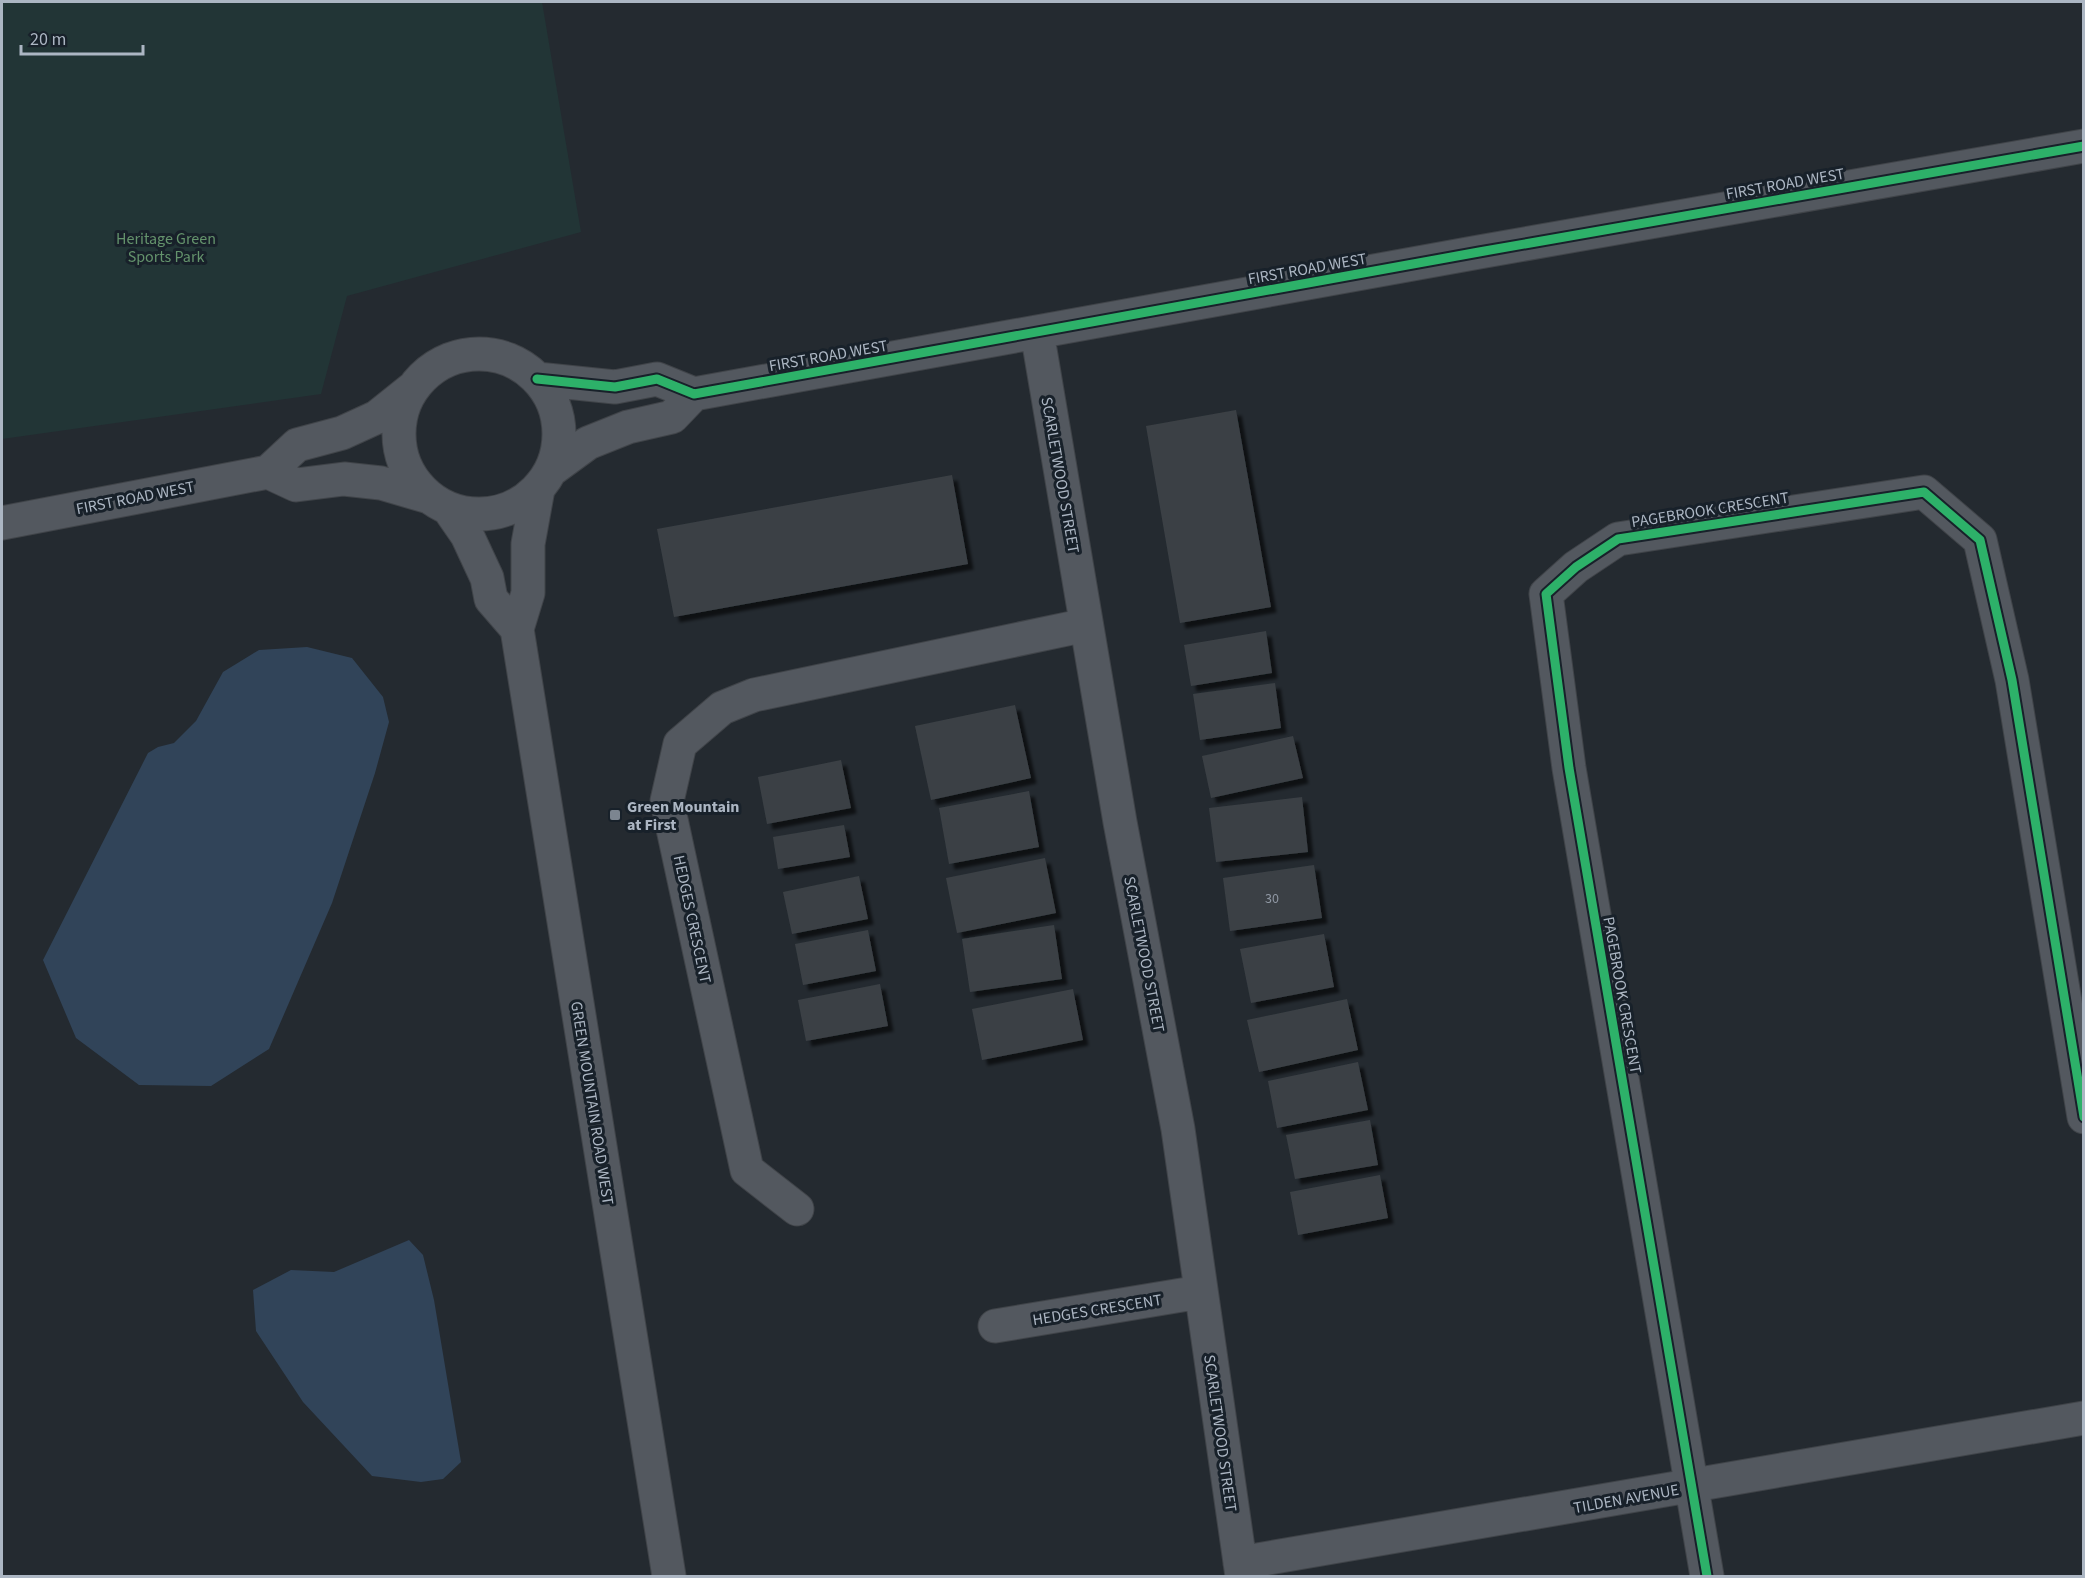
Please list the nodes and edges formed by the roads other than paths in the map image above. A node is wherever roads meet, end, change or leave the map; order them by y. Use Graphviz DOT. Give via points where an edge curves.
graph roads {
  1 [pos="2084,146"];
  2 [pos="1037,332"];
  3 [pos="537,379"];
  4 [pos="412,389"];
  5 [pos="694,394"];
  6 [pos="268,472"];
  7 [pos="544,479"];
  8 [pos="439,503"];
  9 [pos="2,523"];
  10 [pos="1086,625"];
  11 [pos="517,629"];
  12 [pos="2084,1117"];
  13 [pos="797,1209"];
  14 [pos="1200,1292"];
  15 [pos="995,1326"];
  16 [pos="2084,1418"];
  17 [pos="1692,1487"];
  18 [pos="1241,1570"];
  19 [pos="669,1576"];
  20 [pos="1707,1576"];
  1 -- 2 [label="street, FIRST ROAD WEST"];
  2 -- 5 [label="street, FIRST ROAD WEST"];
  2 -- 10 [label="street, SCARLETWOOD STREET"];
  3 -- 4 [label="street" via="519,364 473,354 449,359 428,371"];
  3 -- 5 [label="street" via="615,387 657,379"];
  3 -- 7 [label="street" via="551,399 558,422 558,446"];
  4 -- 6 [label="street" via="377,417 342,433 297,445"];
  4 -- 8 [label="street" via="402,410 398,434 402,458 412,480"];
  5 -- 7 [label="street" via="672,417 628,427 588,443"];
  6 -- 8 [label="street" via="296,485 344,479 381,483"];
  6 -- 9 [label="street, FIRST ROAD WEST"];
  7 -- 8 [label="street" via="519,504 496,513 473,514"];
  7 -- 11 [label="street, GREEN MOUNTAIN ROAD WEST" via="528,544 528,593"];
  8 -- 11 [label="street" via="467,535 487,578 491,599"];
  10 -- 13 [label="street, HEDGES CRESCENT" via="754,695 722,708 680,744 667,801 747,1170"];
  10 -- 14 [label="street, SCARLETWOOD STREET" via="1178,1129"];
  11 -- 19 [label="street, GREEN MOUNTAIN ROAD WEST"];
  12 -- 17 [label="street, PAGEBROOK CRESCENT" via="2012,680 1980,540 1924,492 1618,539 1576,567 1546,594 1569,768"];
  14 -- 15 [label="street, HEDGES CRESCENT"];
  14 -- 18 [label="street, SCARLETWOOD STREET"];
  16 -- 17 [label="street, TILDEN AVENUE"];
  17 -- 18 [label="street, TILDEN AVENUE"];
  17 -- 20 [label="street"];
}
